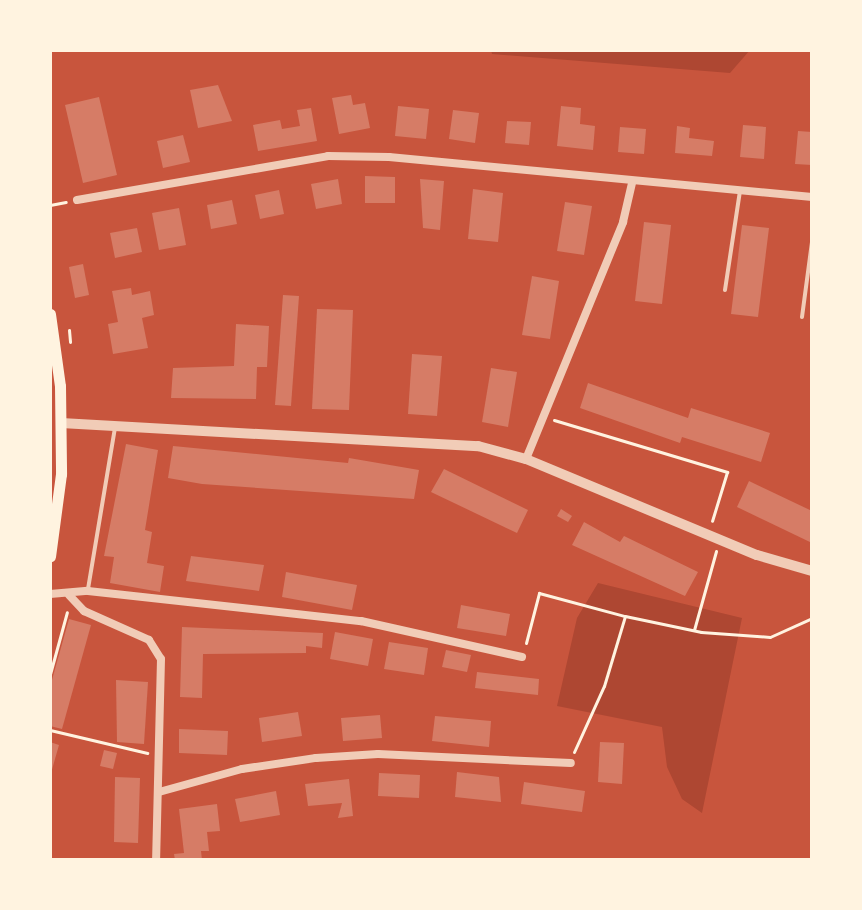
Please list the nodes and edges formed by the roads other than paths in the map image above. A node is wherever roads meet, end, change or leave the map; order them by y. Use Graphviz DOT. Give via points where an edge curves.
graph roads {
  1 [pos="632,183"];
  2 [pos="740,191"];
  3 [pos="812,197"];
  4 [pos="77,200"];
  5 [pos="812,242"];
  6 [pos="725,290"];
  7 [pos="50,314"];
  8 [pos="802,317"];
  9 [pos="61,423"];
  10 [pos="115,427"];
  11 [pos="526,459"];
  12 [pos="53,531"];
  13 [pos="50,556"];
  14 [pos="812,571"];
  15 [pos="88,591"];
  16 [pos="50,594"];
  17 [pos="69,595"];
  18 [pos="522,657"];
  19 [pos="571,763"];
  20 [pos="159,792"];
  21 [pos="156,860"];
  1 -- 2 [label="street"];
  1 -- 4 [label="street" via="389,157 328,156"];
  1 -- 11 [label="street" via="623,222"];
  2 -- 3 [label="street"];
  2 -- 6 [label="lane"];
  5 -- 8 [label="lane"];
  7 -- 9 [label="main road"];
  9 -- 10 [label="street"];
  9 -- 12 [label="main road"];
  10 -- 11 [label="street" via="478,446"];
  10 -- 15 [label="lane"];
  11 -- 14 [label="street" via="719,539"];
  12 -- 13 [label="main road"];
  15 -- 17 [label="street"];
  15 -- 18 [label="street" via="361,621"];
  16 -- 17 [label="street"];
  17 -- 20 [label="street" via="84,611 149,640 161,659"];
  19 -- 20 [label="street" via="378,754 316,758 242,769"];
  20 -- 21 [label="street"];
}
